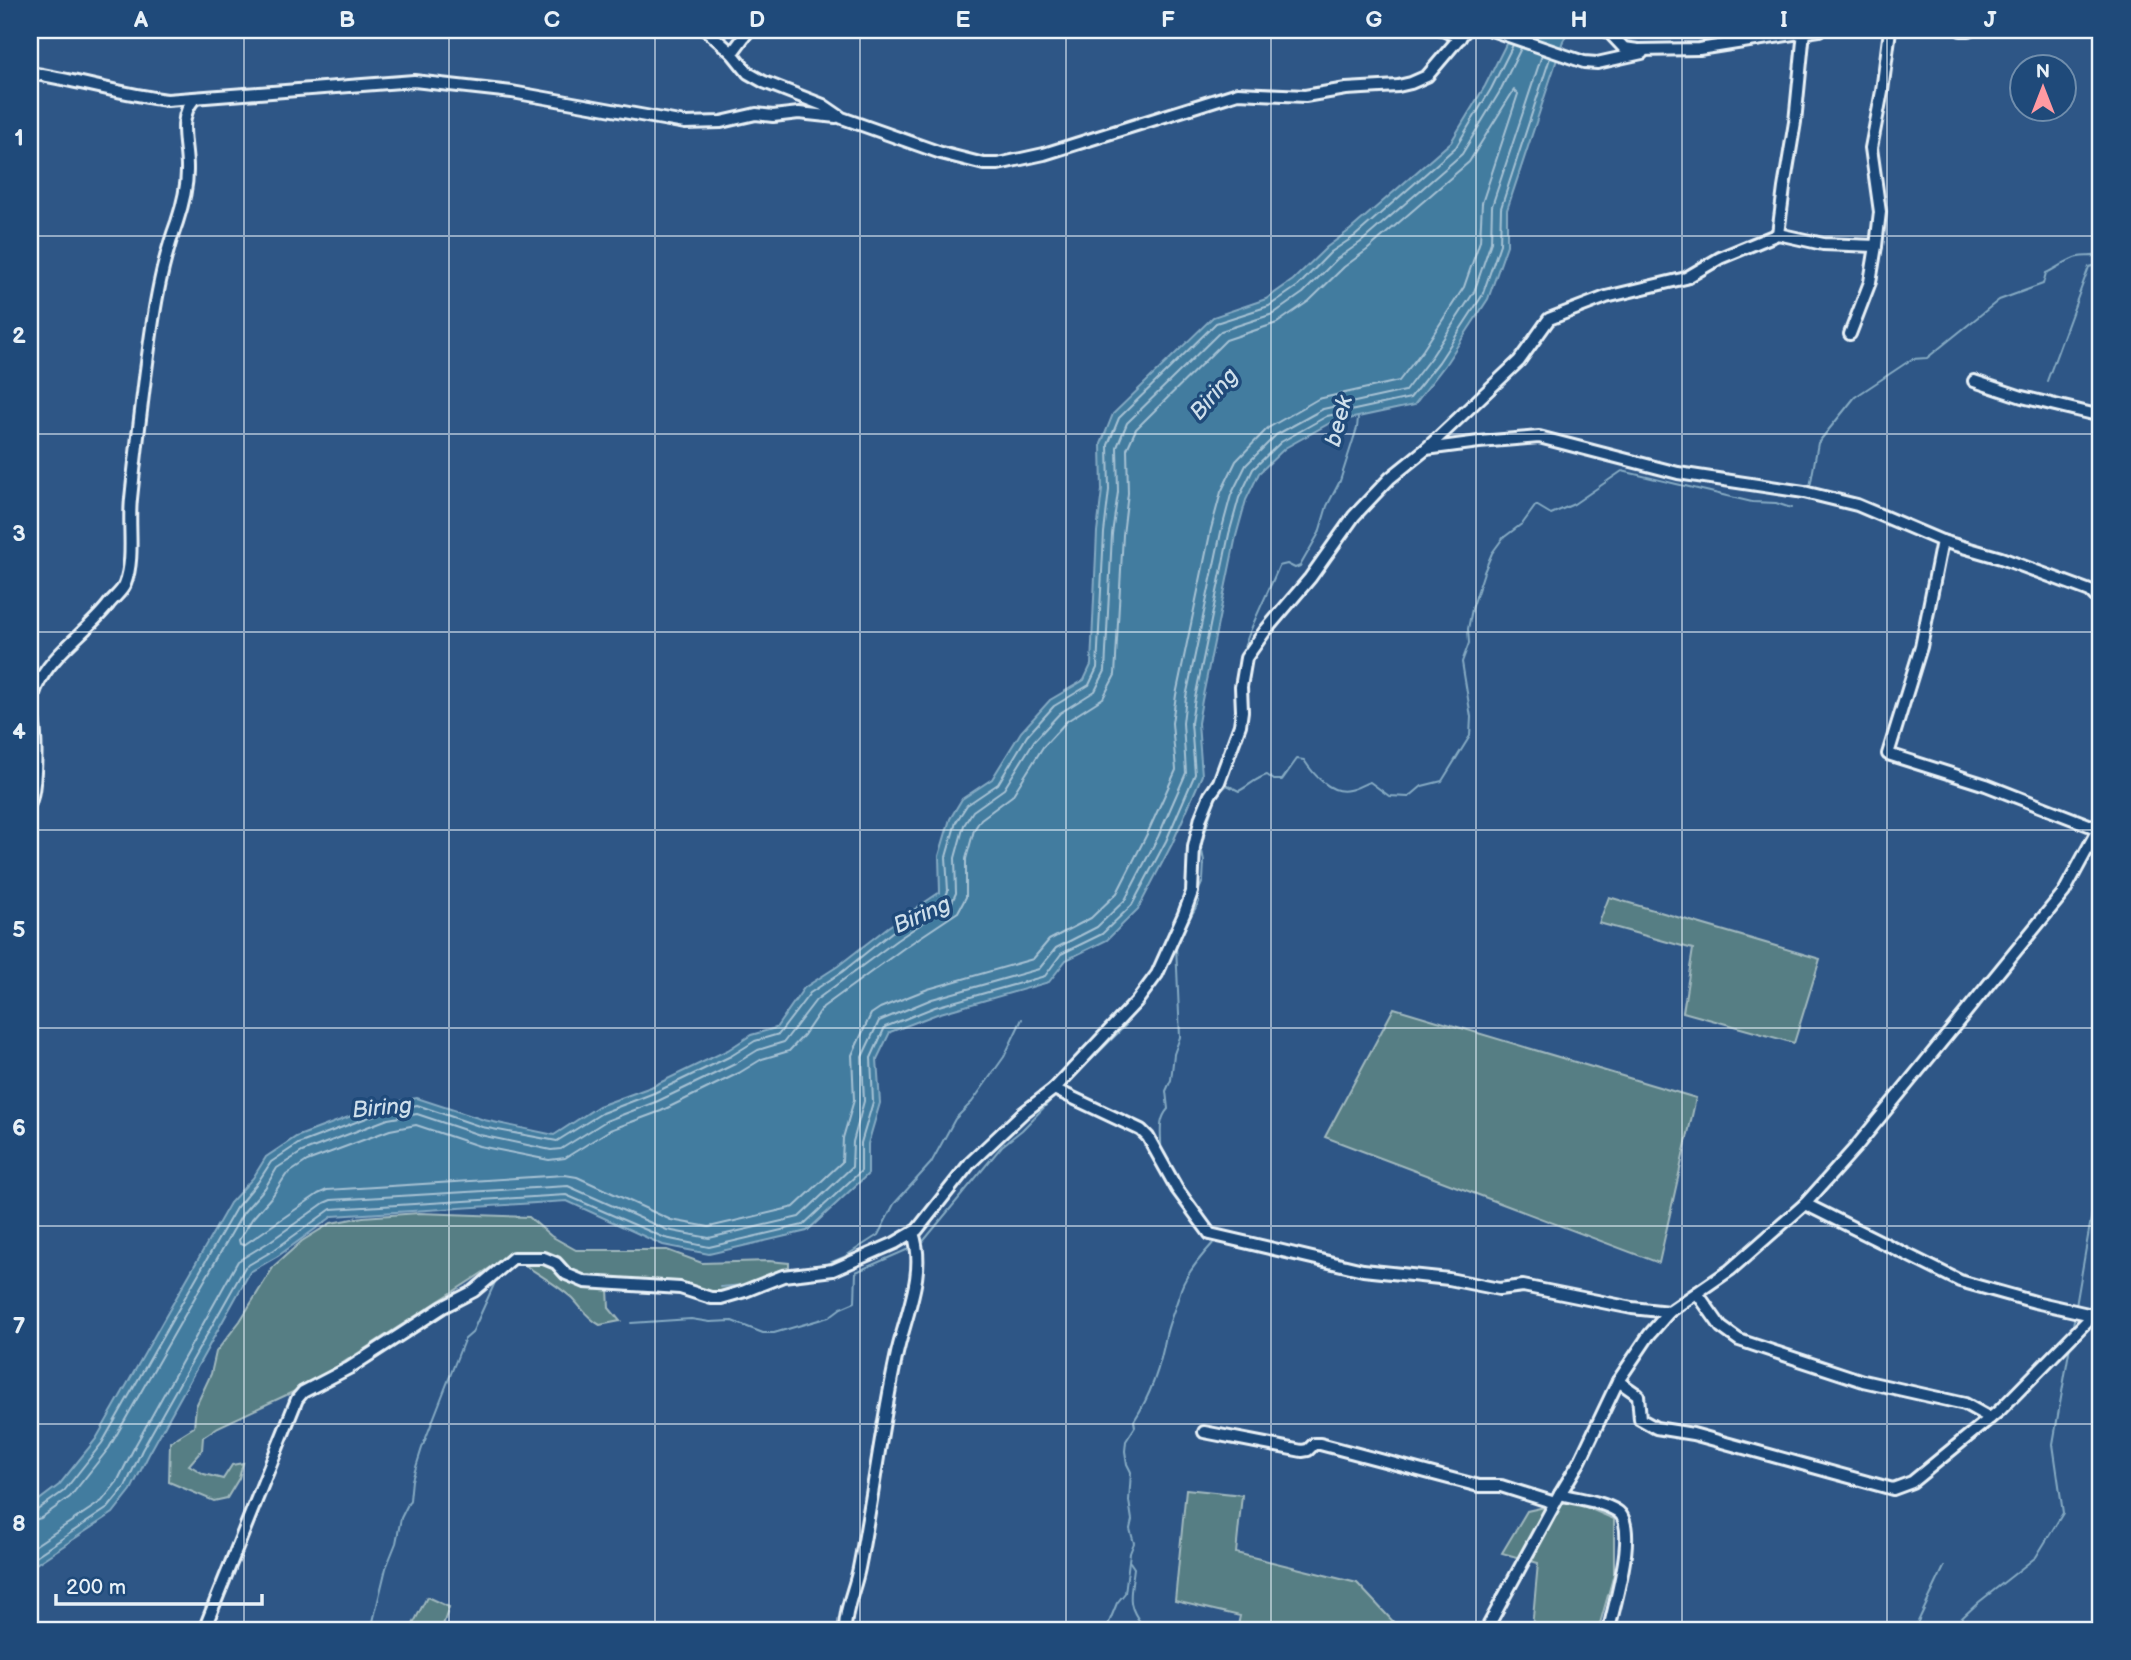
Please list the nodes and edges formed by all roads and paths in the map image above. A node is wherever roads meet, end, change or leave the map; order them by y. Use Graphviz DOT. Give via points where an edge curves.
graph roads {
  1 [pos="705,30"];
  2 [pos="749,30"];
  3 [pos="1443,30"];
  4 [pos="1491,30"];
  5 [pos="1607,30"];
  6 [pos="1819,30"];
  7 [pos="1890,30"];
  8 [pos="1961,30"];
  9 [pos="1969,30"];
  10 [pos="1804,31"];
  11 [pos="1463,34"];
  12 [pos="1655,50"];
  13 [pos="732,53"];
  14 [pos="30,73"];
  15 [pos="791,91"];
  16 [pos="194,99"];
  17 [pos="784,114"];
  18 [pos="842,118"];
  19 [pos="1779,234"];
  20 [pos="1876,246"];
  21 [pos="1850,334"];
  22 [pos="1974,382"];
  23 [pos="2101,416"];
  24 [pos="1426,449"];
  25 [pos="1942,541"];
  26 [pos="2101,602"];
  27 [pos="30,803"];
  28 [pos="2100,826"];
  29 [pos="1054,1089"];
  30 [pos="1805,1205"];
  31 [pos="913,1233"];
  32 [pos="1696,1293"];
  33 [pos="1669,1312"];
  34 [pos="2097,1316"];
  35 [pos="1618,1381"];
  36 [pos="1990,1418"];
  37 [pos="1204,1432"];
  38 [pos="1557,1498"];
  39 [pos="204,1630"];
  40 [pos="845,1630"];
  41 [pos="1486,1630"];
  42 [pos="1609,1630"];
  1 -- 13 [label="street"];
  2 -- 13 [label="street"];
  3 -- 11 [label="street"];
  4 -- 12 [label="street" via="1584,62"];
  5 -- 12 [label="street" via="1623,48"];
  6 -- 10 [label="street"];
  7 -- 20 [label="street" via="1871,148 1880,212"];
  8 -- 9 [label="street"];
  10 -- 12 [label="street" via="1699,50"];
  10 -- 19 [label="street"];
  11 -- 18 [label="street" via="1427,76 1411,83 1305,96 1238,93 998,164 941,153"];
  13 -- 15 [label="street" via="748,73"];
  14 -- 16 [label="street" via="130,95"];
  15 -- 17 [label="street"];
  15 -- 18 [label="street"];
  16 -- 17 [label="street" via="414,81 512,92 685,123"];
  16 -- 27 [label="street" via="184,119 187,171 181,209 164,256 151,331 135,449 125,584 95,622 57,654 37,686 31,713 35,736"];
  17 -- 18 [label="street"];
  19 -- 20 [label="street" via="1823,244"];
  19 -- 24 [label="street" via="1720,258 1686,278 1606,297 1549,319 1519,360"];
  20 -- 21 [label="street" via="1870,282"];
  22 -- 23 [label="street"];
  24 -- 25 [label="street" via="1539,437 1678,473 1857,505"];
  24 -- 29 [label="street" via="1354,516 1246,658 1240,725 1201,817 1192,892 1184,914 1157,974 1119,1022"];
  25 -- 26 [label="street" via="2090,592"];
  25 -- 28 [label="street" via="1921,647 1888,754"];
  28 -- 30 [label="street" via="2064,892"];
  29 -- 31 [label="street" via="970,1163"];
  29 -- 33 [label="street" via="1142,1130 1210,1234 1363,1270 1499,1289 1523,1286"];
  30 -- 32 [label="street" via="1731,1270"];
  30 -- 34 [label="street" via="1960,1280"];
  31 -- 39 [label="street" via="834,1270 783,1276 721,1298 680,1288 585,1282 544,1258 513,1258 474,1291 297,1399"];
  31 -- 40 [label="street" via="919,1250 916,1275 885,1408"];
  32 -- 33 [label="street"];
  32 -- 36 [label="street" via="1721,1327 1739,1340 1863,1381 1965,1404"];
  33 -- 35 [label="street"];
  34 -- 36 [label="street"];
  35 -- 36 [label="street" via="1638,1395 1640,1419 1657,1428 1893,1489 1912,1482"];
  35 -- 38 [label="street"];
  37 -- 38 [label="street" via="1302,1451 1314,1444 1326,1446 1479,1486"];
  38 -- 41 [label="street"];
  38 -- 42 [label="street" via="1608,1507 1624,1518 1627,1549"];
}
